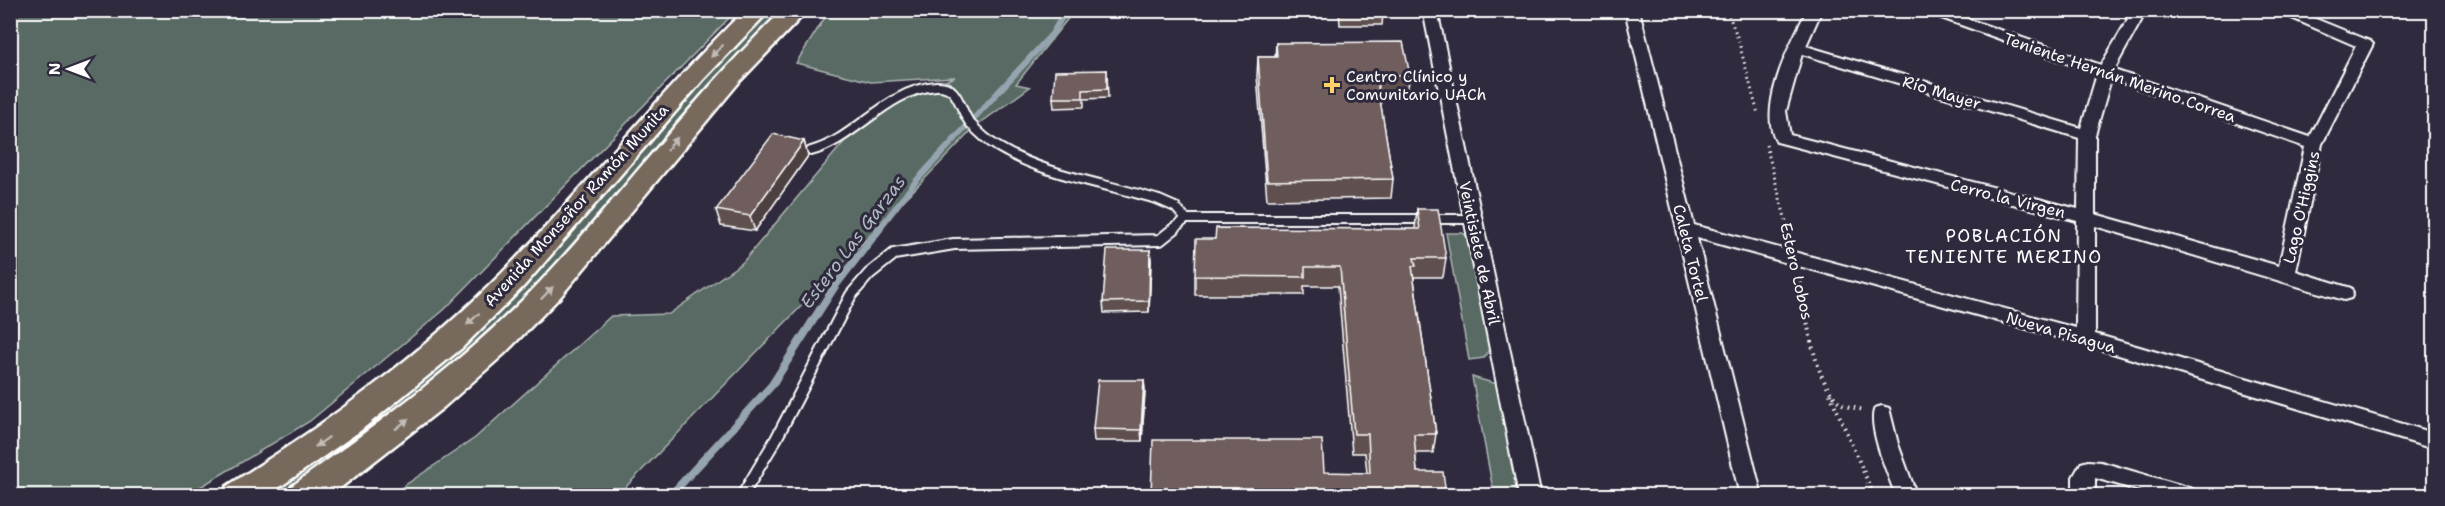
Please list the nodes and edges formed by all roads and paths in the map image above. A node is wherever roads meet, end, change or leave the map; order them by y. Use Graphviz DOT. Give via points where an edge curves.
graph roads {
  1 [pos="759,10"];
  2 [pos="797,10"];
  3 [pos="1430,10"];
  4 [pos="1632,10"];
  5 [pos="1728,10"];
  6 [pos="1815,10"];
  7 [pos="1926,10"];
  8 [pos="2118,10"];
  9 [pos="2280,10"];
  10 [pos="2138,14"];
  11 [pos="1797,48"];
  12 [pos="2106,71"];
  13 [pos="1759,120"];
  14 [pos="1772,135"];
  15 [pos="2087,135"];
  16 [pos="2314,144"];
  17 [pos="811,151"];
  18 [pos="2088,218"];
  19 [pos="1186,219"];
  20 [pos="1473,219"];
  21 [pos="1685,229"];
  22 [pos="1795,259"];
  23 [pos="2286,274"];
  24 [pos="2344,293"];
  25 [pos="2085,338"];
  26 [pos="1828,388"];
  27 [pos="1882,414"];
  28 [pos="2434,441"];
  29 [pos="240,495"];
  30 [pos="304,495"];
  31 [pos="742,495"];
  32 [pos="1530,495"];
  33 [pos="1751,495"];
  34 [pos="1874,495"];
  35 [pos="1907,495"];
  36 [pos="2084,495"];
  37 [pos="2187,495"];
  1 -- 29 [label="main road, Avenida Monseñor Ramón Munita, one-way" via="687,81 533,259 457,334 353,420"];
  30 -- 2 [label="main road, Avenida Monseñor Ramón Munita, one-way" via="416,413 516,325 574,263 724,82"];
  3 -- 20 [label="street, Veintisiete de Abril"];
  4 -- 21 [label="street, Caleta Tortel"];
  5 -- 13 [label="path"];
  6 -- 11 [label="street"];
  7 -- 12 [label="street, Teniente Hernán Merino Correa"];
  8 -- 10 [label="street"];
  9 -- 16 [label="street, Lago O'Higgins" via="2365,45"];
  10 -- 12 [label="street"];
  11 -- 14 [label="street"];
  11 -- 15 [label="street, Río Mayer"];
  12 -- 15 [label="street"];
  12 -- 16 [label="street, Teniente Hernán Merino Correa"];
  14 -- 18 [label="street, Cerro la Virgen"];
  14 -- 22 [label="path, Estero Lobos"];
  15 -- 18 [label="street"];
  16 -- 23 [label="street, Lago O'Higgins"];
  17 -- 19 [label="lane" via="822,148 904,96 920,89 945,87 960,99 970,123 1004,149 1039,164 1159,200 1175,207"];
  18 -- 23 [label="street, Cerro la Virgen"];
  18 -- 25 [label="street"];
  19 -- 20 [label="lane"];
  19 -- 31 [label="lane" via="1160,240 954,244 894,254 851,295 776,439"];
  20 -- 32 [label="street, Veintisiete de Abril"];
  21 -- 22 [label="street, Nueva Pisagua"];
  21 -- 33 [label="street, Caleta Tortel"];
  22 -- 25 [label="street, Nueva Pisagua"];
  22 -- 26 [label="path, Estero Lobos" via="1811,334"];
  23 -- 24 [label="street, Cerro la Virgen"];
  25 -- 28 [label="street, Nueva Pisagua"];
  26 -- 27 [label="path" via="1842,404"];
  26 -- 34 [label="path"];
  27 -- 35 [label="street" via="1888,444"];
  36 -- 37 [label="street" via="2088,470 2101,470"];
}
